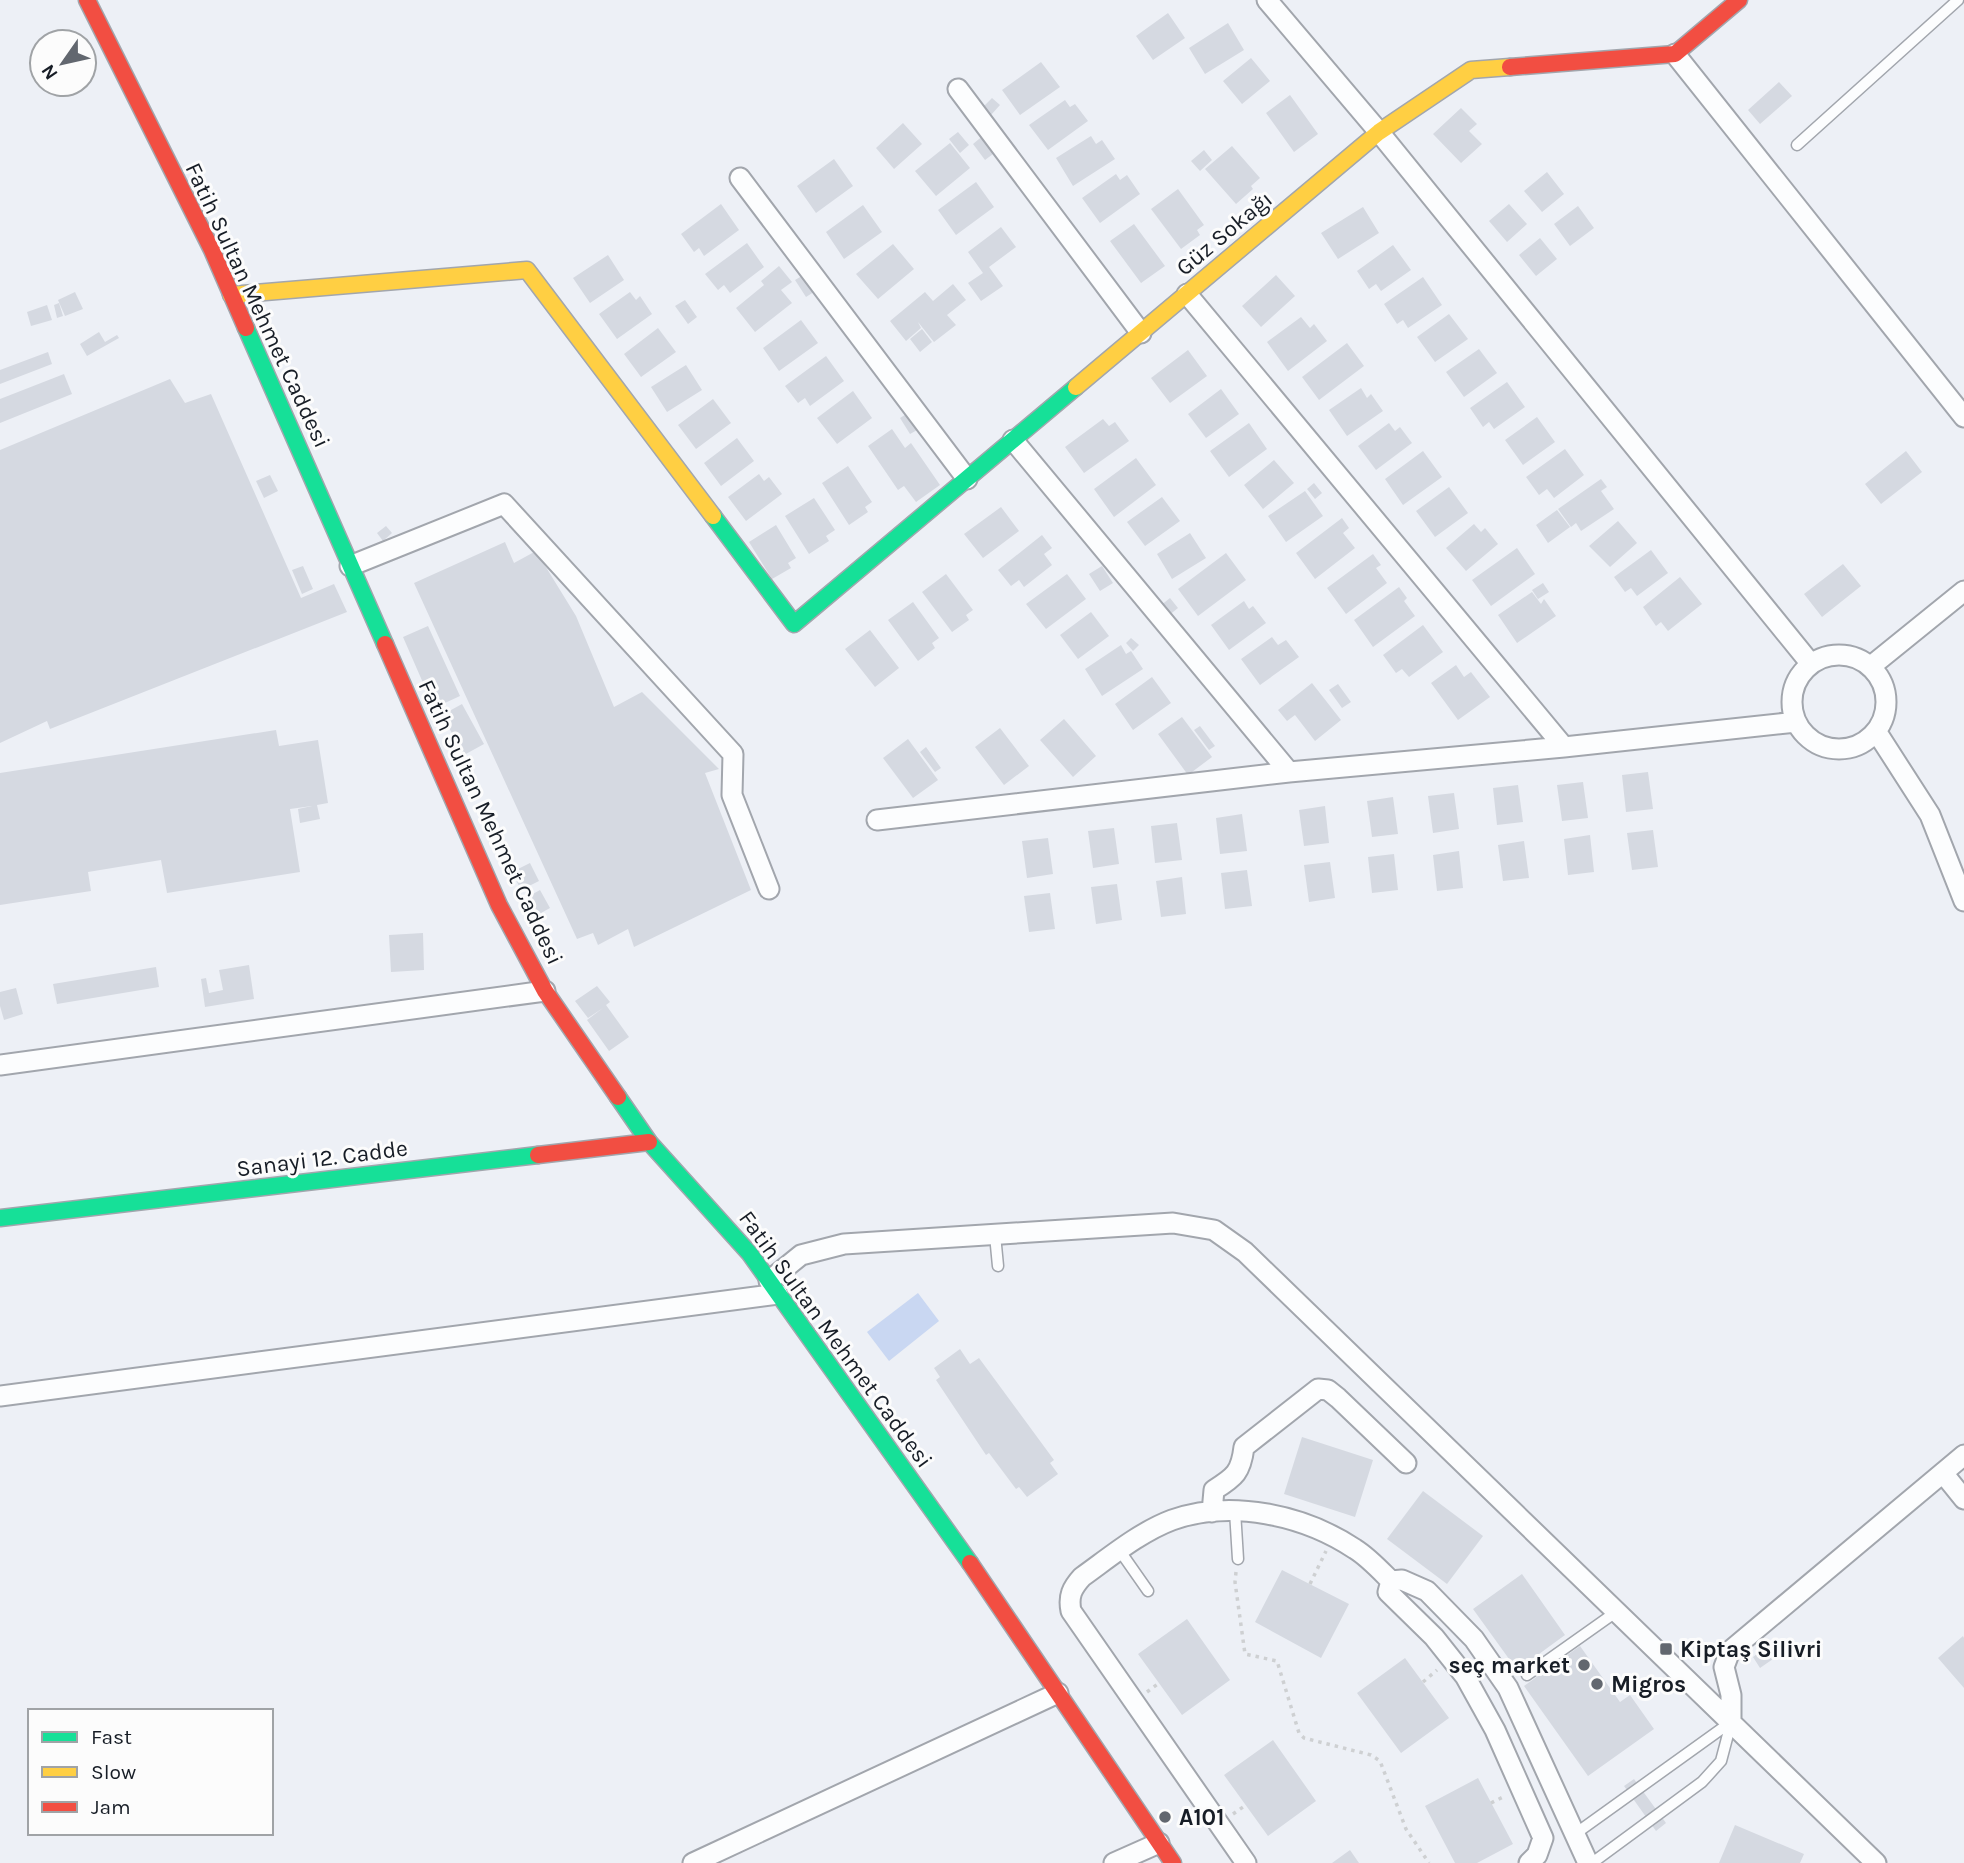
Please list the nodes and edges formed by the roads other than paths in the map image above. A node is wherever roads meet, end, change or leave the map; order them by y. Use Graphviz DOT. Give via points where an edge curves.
graph roads {
  1 [pos="87,0"];
  2 [pos="1267,0"];
  3 [pos="1739,0"];
  4 [pos="1958,0"];
  5 [pos="1675,54"];
  6 [pos="958,89"];
  7 [pos="1379,132"];
  8 [pos="1797,145"];
  9 [pos="740,178"];
  10 [pos="1187,294"];
  11 [pos="231,295"];
  12 [pos="1141,332"];
  13 [pos="1964,417"];
  14 [pos="1013,440"];
  15 [pos="967,479"];
  16 [pos="351,566"];
  17 [pos="1964,591"];
  18 [pos="1811,664"];
  19 [pos="1870,667"];
  20 [pos="1796,722"];
  21 [pos="1876,731"];
  22 [pos="1564,747"];
  23 [pos="1289,772"];
  24 [pos="877,820"];
  25 [pos="769,889"];
  26 [pos="1964,901"];
  27 [pos="545,991"];
  28 [pos="0,1065"];
  29 [pos="649,1142"];
  30 [pos="0,1218"];
  31 [pos="995,1235"];
  32 [pos="999,1266"];
  33 [pos="774,1287"];
  34 [pos="0,1396"];
  35 [pos="1964,1455"];
  36 [pos="1406,1463"];
  37 [pos="1943,1473"];
  38 [pos="1964,1499"];
  39 [pos="1235,1511"];
  40 [pos="1212,1512"];
  41 [pos="1120,1551"];
  42 [pos="1238,1559"];
  43 [pos="1391,1581"];
  44 [pos="1148,1591"];
  45 [pos="1616,1612"];
  46 [pos="1527,1675"];
  47 [pos="1058,1693"];
  48 [pos="1731,1723"];
  49 [pos="1575,1833"];
  50 [pos="1159,1843"];
  51 [pos="693,1863"];
  52 [pos="1114,1863"];
  53 [pos="1173,1863"];
  54 [pos="1246,1863"];
  55 [pos="1529,1863"];
  56 [pos="1590,1863"];
  57 [pos="1877,1863"];
  1 -- 11 [label="street, Fatih Sultan Mehmet Caddesi"];
  2 -- 7 [label="street"];
  3 -- 5 [label="street"];
  4 -- 8 [label="lane"];
  5 -- 7 [label="street, Güz Sokağı" via="1471,71"];
  5 -- 13 [label="street"];
  6 -- 12 [label="street"];
  7 -- 10 [label="street, Güz Sokağı"];
  7 -- 18 [label="street"];
  9 -- 15 [label="street"];
  10 -- 12 [label="street, Güz Sokağı"];
  10 -- 22 [label="street"];
  11 -- 15 [label="street, Güz Sokağı" via="527,270 794,624"];
  11 -- 16 [label="street, Fatih Sultan Mehmet Caddesi"];
  12 -- 14 [label="street, Güz Sokağı"];
  14 -- 15 [label="street, Güz Sokağı"];
  14 -- 23 [label="street"];
  16 -- 25 [label="street" via="504,505 733,754 732,795"];
  16 -- 27 [label="street, Fatih Sultan Mehmet Caddesi" via="499,905"];
  17 -- 19 [label="street"];
  18 -- 19 [label="street" via="1841,655"];
  18 -- 20 [label="street" via="1793,690"];
  19 -- 21 [label="street" via="1881,685 1885,705"];
  20 -- 21 [label="street" via="1818,745 1833,749 1864,742"];
  20 -- 22 [label="street"];
  21 -- 26 [label="street" via="1930,815"];
  22 -- 23 [label="street"];
  23 -- 24 [label="street"];
  27 -- 28 [label="street"];
  27 -- 29 [label="street, Fatih Sultan Mehmet Caddesi"];
  29 -- 30 [label="street, Sanayi 12. Cadde"];
  29 -- 33 [label="street, Fatih Sultan Mehmet Caddesi"];
  31 -- 32 [label="lane"];
  31 -- 33 [label="street" via="844,1244 801,1255"];
  31 -- 45 [label="street" via="1173,1223 1214,1230 1245,1252"];
  33 -- 34 [label="street"];
  33 -- 47 [label="street, Fatih Sultan Mehmet Caddesi"];
  35 -- 37 [label="street"];
  36 -- 40 [label="street" via="1338,1398 1318,1389 1244,1447 1239,1471 1214,1490"];
  37 -- 38 [label="street"];
  37 -- 48 [label="street" via="1730,1651 1724,1667"];
  39 -- 40 [label="street"];
  39 -- 42 [label="lane"];
  39 -- 43 [label="street" via="1312,1525 1357,1549"];
  40 -- 41 [label="street" via="1173,1520"];
  41 -- 44 [label="lane"];
  41 -- 54 [label="street" via="1073,1587 1071,1611"];
  43 -- 49 [label="street" via="1402,1580 1427,1591 1474,1639 1508,1688"];
  43 -- 55 [label="street" via="1388,1592 1434,1637 1465,1676 1495,1730 1543,1838"];
  45 -- 46 [label="lane"];
  45 -- 48 [label="street"];
  47 -- 50 [label="street, Fatih Sultan Mehmet Caddesi"];
  47 -- 51 [label="street"];
  48 -- 49 [label="lane"];
  48 -- 56 [label="lane" via="1721,1761 1702,1782"];
  48 -- 57 [label="street"];
  49 -- 56 [label="street"];
  50 -- 52 [label="street"];
  50 -- 53 [label="street, Fatih Sultan Mehmet Caddesi"];
}
